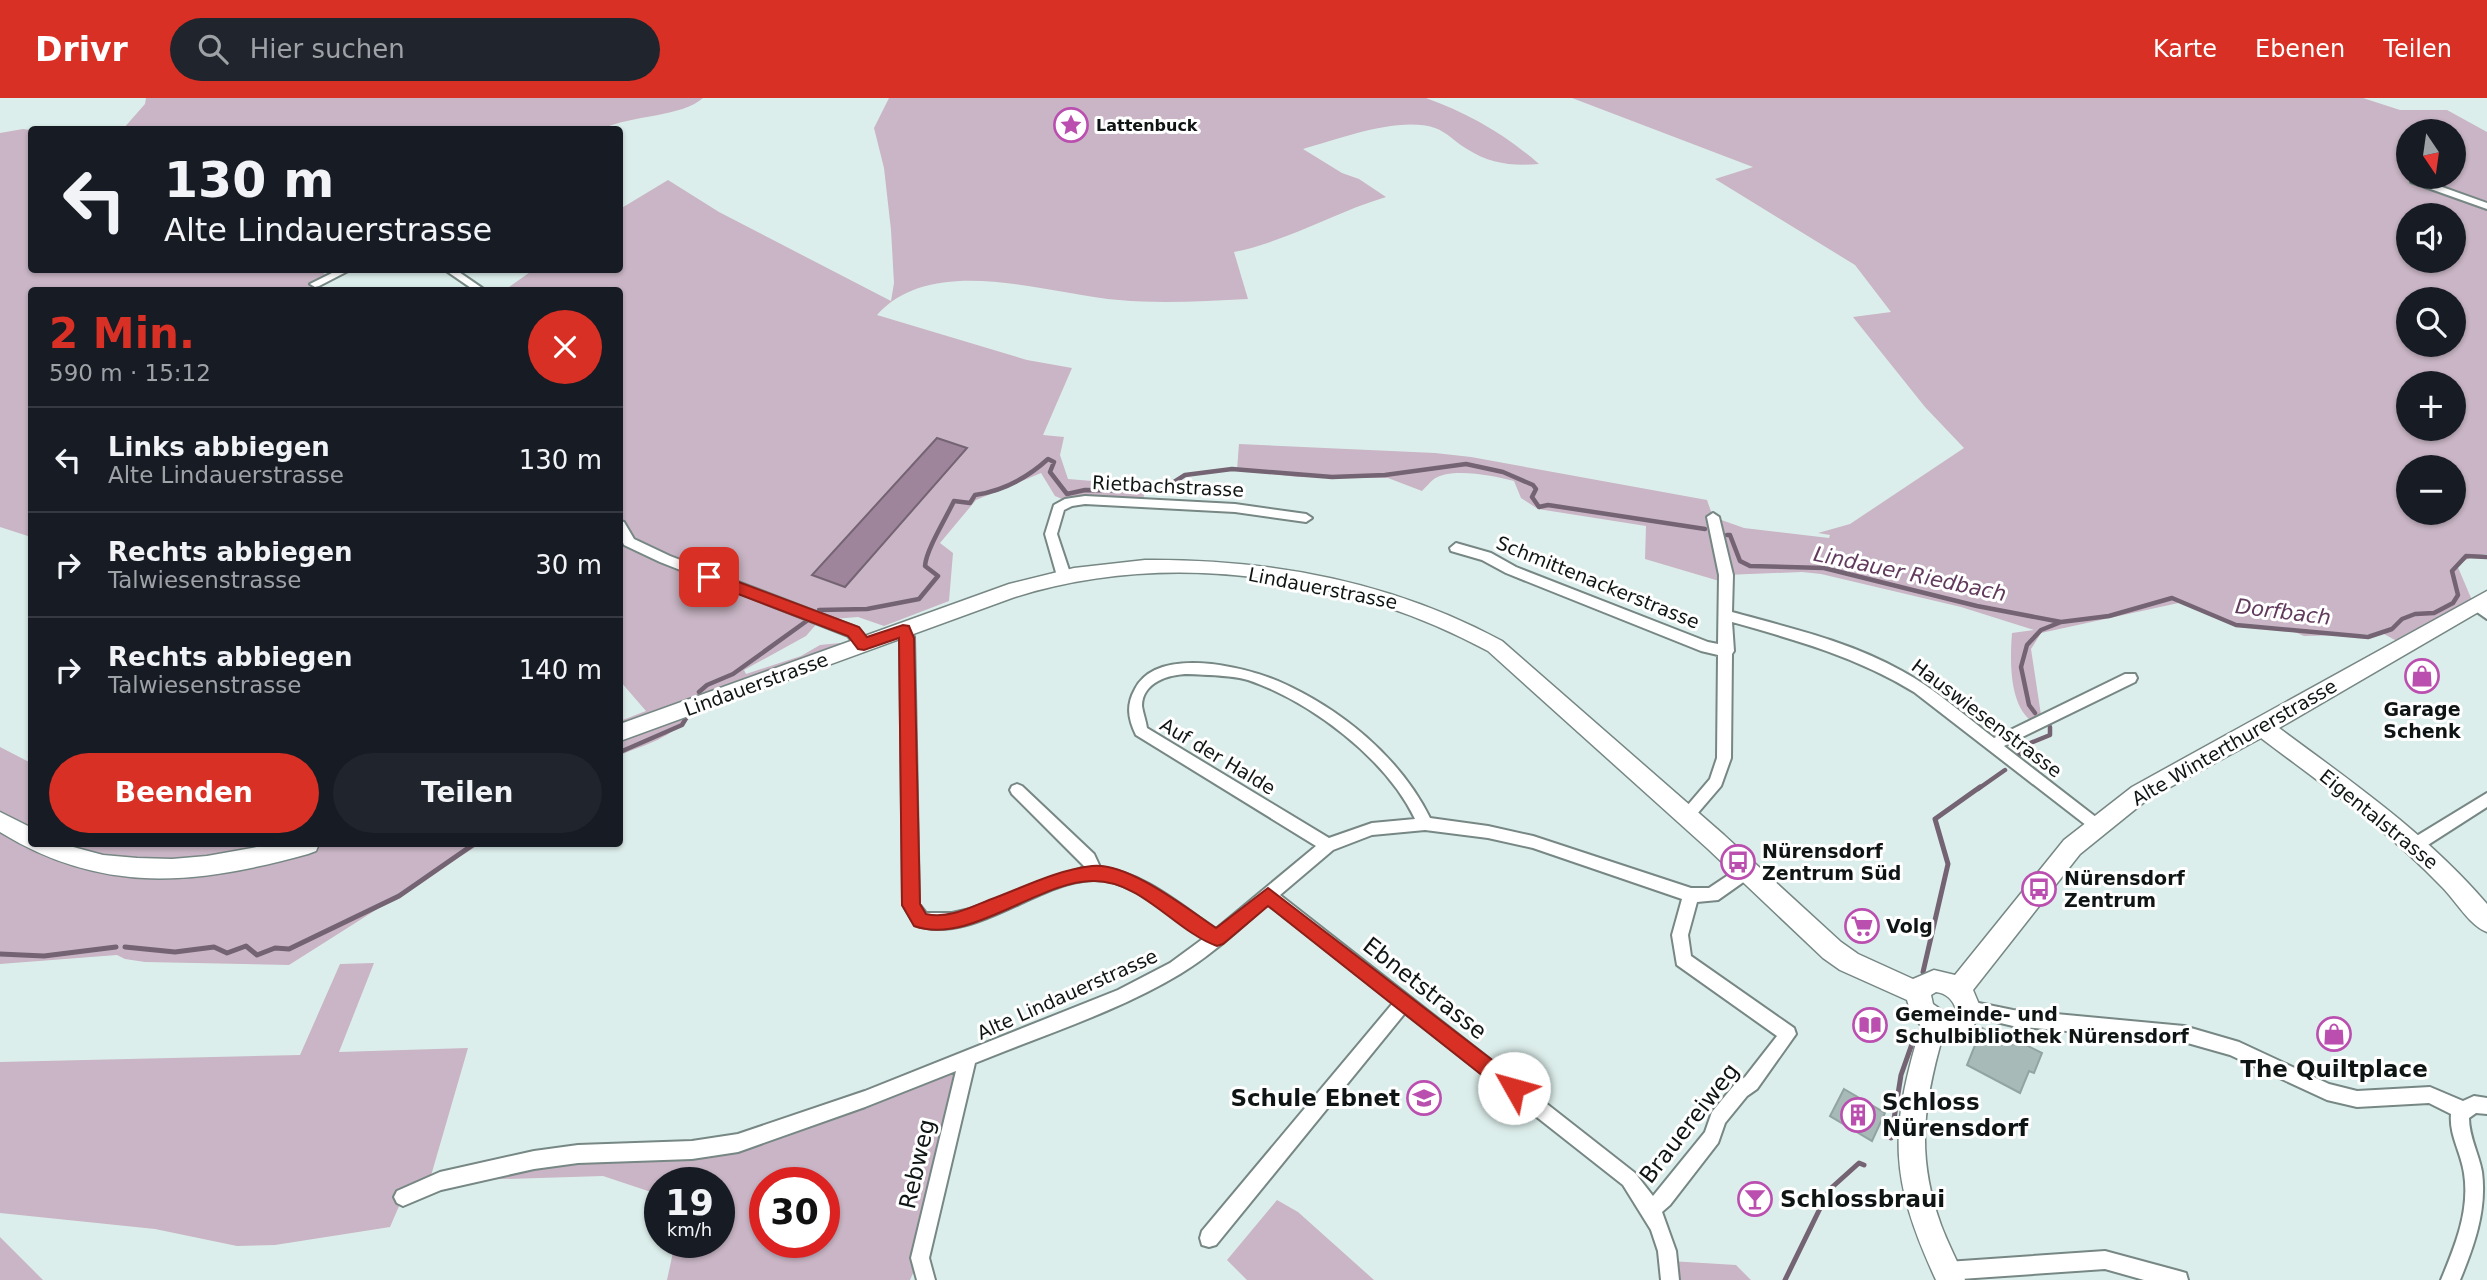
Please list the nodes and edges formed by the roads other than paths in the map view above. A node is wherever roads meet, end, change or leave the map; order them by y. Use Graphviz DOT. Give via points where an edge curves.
graph roads {
  1 [pos="2439,189"];
  2 [pos="2487,206"];
  3 [pos="339,273"];
  4 [pos="454,273"];
  5 [pos="315,284"];
  6 [pos="476,287"];
  7 [pos="1306,517"];
  8 [pos="1713,517"];
  9 [pos="623,531"];
  10 [pos="1456,548"];
  11 [pos="1064,576"];
  12 [pos="2483,606"];
  13 [pos="1727,617"];
  14 [pos="903,630"];
  15 [pos="864,645"];
  16 [pos="1727,651"];
  17 [pos="2130,678"];
  18 [pos="2262,727"];
  19 [pos="623,732"];
  20 [pos="1993,745"];
  21 [pos="1017,790"];
  22 [pos="2487,799"];
  23 [pos="1686,817"];
  24 [pos="0,821"];
  25 [pos="1426,824"];
  26 [pos="2096,825"];
  27 [pos="28,838"];
  28 [pos="1328,845"];
  29 [pos="2415,845"];
  30 [pos="45,847"];
  31 [pos="295,847"];
  32 [pos="1747,871"];
  33 [pos="1095,873"];
  34 [pos="1268,895"];
  35 [pos="1691,895"];
  36 [pos="2487,921"];
  37 [pos="1217,938"];
  38 [pos="1918,993"];
  39 [pos="1964,999"];
  40 [pos="1404,1002"];
  41 [pos="1935,1021"];
  42 [pos="967,1060"];
  43 [pos="2487,1106"];
  44 [pos="2463,1110"];
  45 [pos="403,1197"];
  46 [pos="1652,1208"];
  47 [pos="1209,1238"];
  48 [pos="1949,1276"];
  49 [pos="926,1280"];
  50 [pos="1670,1280"];
  51 [pos="2179,1280"];
  52 [pos="2450,1280"];
  1 -- 2 [label="street"];
  3 -- 5 [label="street"];
  4 -- 6 [label="street"];
  7 -- 11 [label="street, Rietbachstrasse" via="1235,508 1069,502 1058,508 1051,534"];
  8 -- 13 [label="street" via="1726,575"];
  9 -- 15 [label="street" via="629,542 853,632"];
  10 -- 16 [label="street, Schmittenackerstrasse" via="1486,556 1706,647"];
  11 -- 14 [label="street, Lindauerstrasse"];
  11 -- 23 [label="street, Lindauerstrasse" via="1143,567 1220,569 1338,587 1412,606 1495,646"];
  12 -- 18 [label="street, Alte Winterthurerstrasse"];
  13 -- 16 [label="street"];
  13 -- 20 [label="street, Hauswiesenstrasse" via="1855,652 1891,669"];
  14 -- 15 [label="street, Lindauerstrasse"];
  14 -- 33 [label="street" via="911,905 921,920 935,924 957,920 1068,878"];
  15 -- 19 [label="street, Lindauerstrasse"];
  16 -- 23 [label="street" via="1724,758 1716,782"];
  17 -- 20 [label="street"];
  18 -- 26 [label="street, Alte Winterthurerstrasse" via="2140,793"];
  18 -- 29 [label="street, Eigentalstrasse"];
  20 -- 26 [label="street, Hauswiesenstrasse"];
  21 -- 33 [label="street" via="1089,859"];
  22 -- 29 [label="street"];
  23 -- 32 [label="street, Lindauerstrasse"];
  24 -- 27 [label="street"];
  25 -- 28 [label="street, Alte Lindauerstrasse" via="1372,829"];
  25 -- 28 [label="street, Auf der Halde" via="1419,806 1384,763 1314,706 1251,676 1190,668 1166,670 1146,682 1135,704 1141,732"];
  25 -- 35 [label="street, Alte Lindauerstrasse" via="1533,842"];
  26 -- 39 [label="street, Alte Winterthurerstrasse" via="2054,866"];
  28 -- 34 [label="street, Alte Lindauerstrasse"];
  29 -- 36 [label="street, Eigentalstrasse"];
  30 -- 31 [label="street" via="94,863 160,868 224,863"];
  32 -- 35 [label="street" via="1712,895"];
  32 -- 38 [label="street, Lindauerstrasse" via="1832,950"];
  33 -- 37 [label="street" via="1133,883"];
  34 -- 37 [label="street, Alte Lindauerstrasse"];
  34 -- 40 [label="street, Ebnetstrasse"];
  35 -- 46 [label="street, Brauereiweg" via="1680,935 1683,960 1788,1034 1718,1118 1712,1137 1664,1199"];
  37 -- 42 [label="street, Alte Lindauerstrasse" via="1176,968 1124,995"];
  38 -- 39 [label="street" via="1924,984 1934,981 1946,983"];
  38 -- 41 [label="street" via="1921,1008"];
  39 -- 41 [label="street" via="1966,1018 1959,1024"];
  39 -- 44 [label="street" via="2013,1018 2184,1034 2233,1048 2327,1092 2357,1099 2430,1096"];
  40 -- 46 [label="street, Ebnetstrasse" via="1629,1179"];
  40 -- 47 [label="street"];
  41 -- 48 [label="street" via="1910,1132 1923,1211"];
  42 -- 45 [label="street, Alte Lindauerstrasse" via="738,1143 534,1160 440,1181"];
  42 -- 49 [label="street, Rebweg" via="920,1258"];
  43 -- 44 [label="street" via="2474,1104"];
  44 -- 52 [label="street" via="2460,1124 2473,1173 2474,1198 2469,1237"];
  46 -- 50 [label="street, Ebnetstrasse" via="1670,1261"];
  48 -- 51 [label="street" via="2105,1259"];
}
